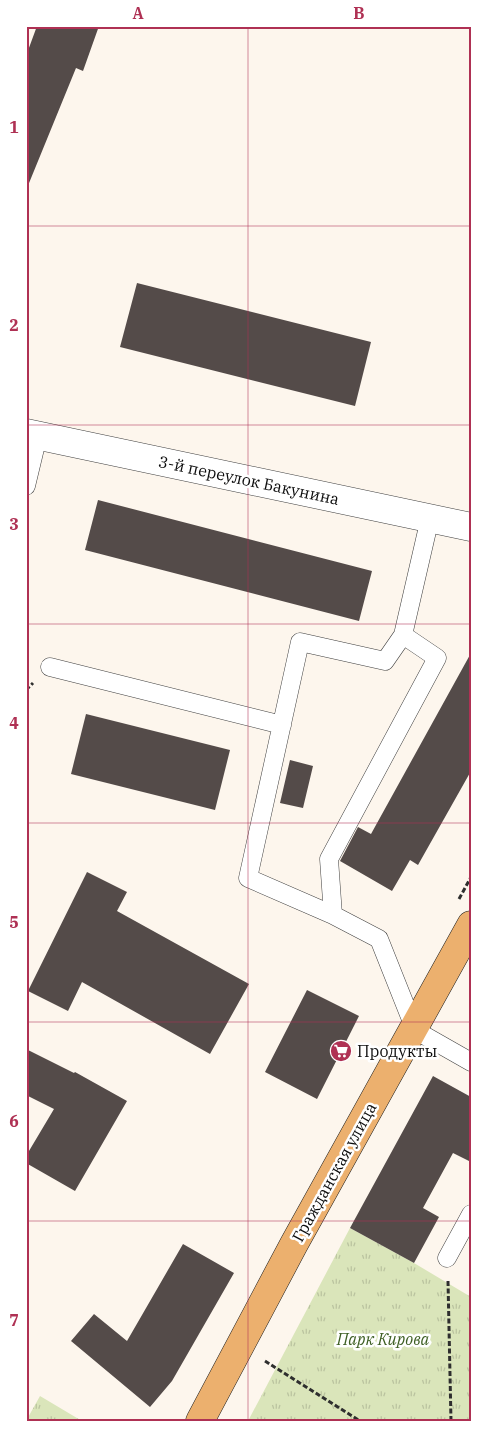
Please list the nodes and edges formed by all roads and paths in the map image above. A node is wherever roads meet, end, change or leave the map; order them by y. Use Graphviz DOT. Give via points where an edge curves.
graph roads {
  1 [pos="32,435"];
  2 [pos="26,486"];
  3 [pos="430,518"];
  4 [pos="471,527"];
  5 [pos="404,635"];
  6 [pos="50,667"];
  7 [pos="282,725"];
  8 [pos="333,915"];
  9 [pos="471,925"];
  10 [pos="414,1028"];
  11 [pos="471,1062"];
  12 [pos="471,1214"];
  13 [pos="447,1258"];
  14 [pos="265,1361"];
  15 [pos="200,1421"];
  16 [pos="360,1421"];
  17 [pos="452,1421"];
  1 -- 2 [label="lane"];
  1 -- 3 [label="street, 3-й переулок Бакунина"];
  3 -- 4 [label="street, 3-й переулок Бакунина"];
  3 -- 5 [label="lane"];
  5 -- 7 [label="lane" via="385,661 300,642"];
  5 -- 8 [label="lane" via="437,658 329,859"];
  6 -- 7 [label="lane"];
  7 -- 8 [label="lane" via="248,878"];
  8 -- 10 [label="lane" via="379,939"];
  9 -- 10 [label="main road, Гражданская улица"];
  10 -- 11 [label="lane"];
  10 -- 15 [label="main road, Гражданская улица"];
  12 -- 13 [label="lane"];
  13 -- 17 [label="path"];
  14 -- 16 [label="path"];
}
